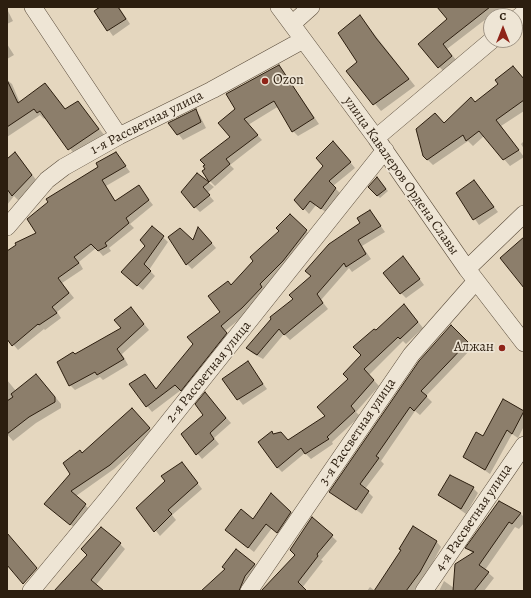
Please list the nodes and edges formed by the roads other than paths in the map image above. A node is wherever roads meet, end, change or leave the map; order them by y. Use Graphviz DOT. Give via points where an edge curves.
graph roads {
  1 [pos="34,7"];
  2 [pos="279,7"];
  3 [pos="311,7"];
  4 [pos="292,24"];
  5 [pos="304,40"];
  6 [pos="483,48"];
  7 [pos="119,136"];
  8 [pos="380,144"];
  9 [pos="524,214"];
  10 [pos="7,227"];
  11 [pos="471,275"];
  12 [pos="524,343"];
  13 [pos="524,445"];
  14 [pos="30,591"];
  15 [pos="249,591"];
  16 [pos="424,591"];
  1 -- 7 [label="street"];
  2 -- 4 [label="street, улица Кавалеров Ордена Славы"];
  3 -- 4 [label="street"];
  4 -- 5 [label="street, улица Кавалеров Ордена Славы"];
  5 -- 7 [label="street, 1-я Рассветная улица" via="212,90"];
  5 -- 8 [label="street, улица Кавалеров Ордена Славы"];
  6 -- 8 [label="street, 2-я Рассветная улица"];
  7 -- 10 [label="street, 1-я Рассветная улица" via="64,167 47,180"];
  8 -- 11 [label="street, улица Кавалеров Ордена Славы"];
  8 -- 14 [label="street, 2-я Рассветная улица" via="108,498"];
  9 -- 11 [label="street, 3-я Рассветная улица"];
  11 -- 12 [label="street, улица Кавалеров Ордена Славы"];
  11 -- 15 [label="street, 3-я Рассветная улица" via="411,355"];
  13 -- 16 [label="street, 4-я Рассветная улица"];
}
